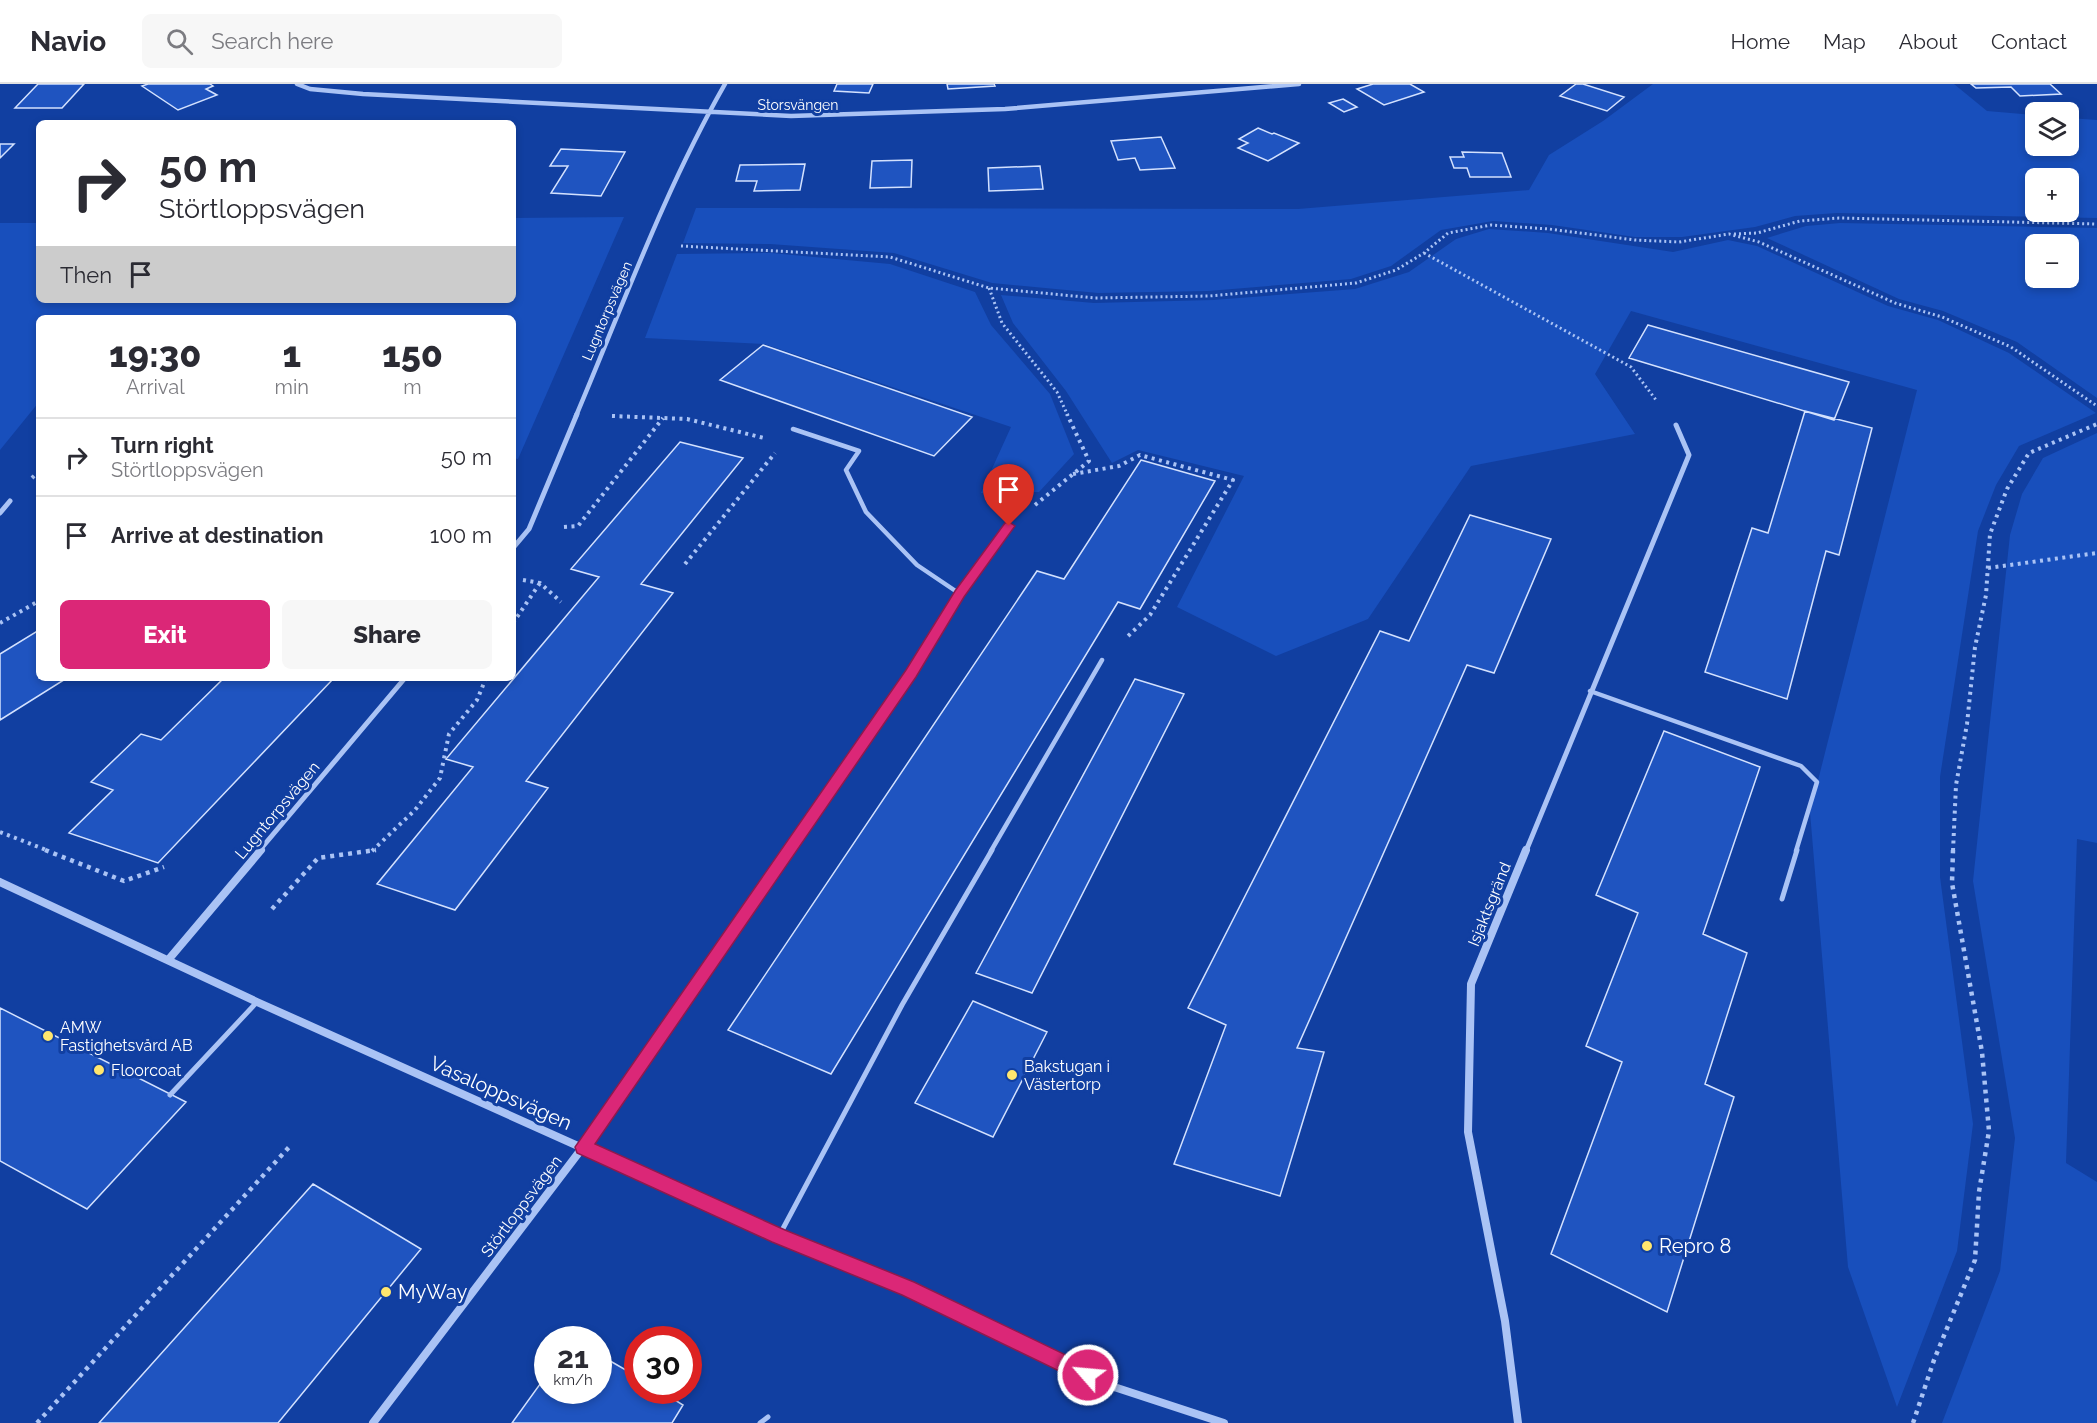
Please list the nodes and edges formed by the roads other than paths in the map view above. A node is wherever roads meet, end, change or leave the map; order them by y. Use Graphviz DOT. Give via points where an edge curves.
graph roads {
  1 [pos="297,84"];
  2 [pos="725,84"];
  3 [pos="1299,84"];
  4 [pos="708,114"];
  5 [pos="1676,425"];
  6 [pos="793,429"];
  7 [pos="10,501"];
  8 [pos="0,513"];
  9 [pos="1009,526"];
  10 [pos="516,544"];
  11 [pos="960,594"];
  12 [pos="1102,660"];
  13 [pos="402,681"];
  14 [pos="1590,691"];
  15 [pos="0,882"];
  16 [pos="1782,899"];
  17 [pos="169,958"];
  18 [pos="257,1002"];
  19 [pos="170,1095"];
  20 [pos="583,1147"];
  21 [pos="778,1236"];
  22 [pos="768,1418"];
  23 [pos="372,1423"];
  24 [pos="760,1423"];
  25 [pos="1224,1423"];
  26 [pos="1518,1423"];
  1 -- 4 [label="street, Storsvängen" via="363,94"];
  2 -- 4 [label="street, Lugntorpsvägen"];
  3 -- 4 [label="street, Storsvängen" via="1005,109 861,116"];
  4 -- 10 [label="street, Lugntorpsvägen" via="648,244 528,529"];
  5 -- 14 [label="street, Isjaktsgränd" via="1689,455"];
  6 -- 11 [label="lane" via="859,451 846,470 866,512 916,565"];
  7 -- 8 [label="street"];
  9 -- 11 [label="street, Störtloppsvägen"];
  11 -- 20 [label="street, Störtloppsvägen" via="911,674"];
  12 -- 21 [label="lane" via="902,1005"];
  13 -- 17 [label="street, Lugntorpsvägen"];
  14 -- 16 [label="lane" via="1801,766 1817,782"];
  14 -- 26 [label="street, Isjaktsgränd" via="1471,984 1468,1132 1505,1321"];
  15 -- 17 [label="street, Vasaloppsvägen"];
  17 -- 18 [label="street, Vasaloppsvägen"];
  18 -- 19 [label="lane"];
  18 -- 20 [label="street, Vasaloppsvägen"];
  20 -- 21 [label="street, Vasaloppsvägen"];
  20 -- 23 [label="street, Störtloppsvägen"];
  21 -- 25 [label="street, Vasaloppsvägen" via="908,1288 1105,1384"];
  22 -- 24 [label="lane"];
}
